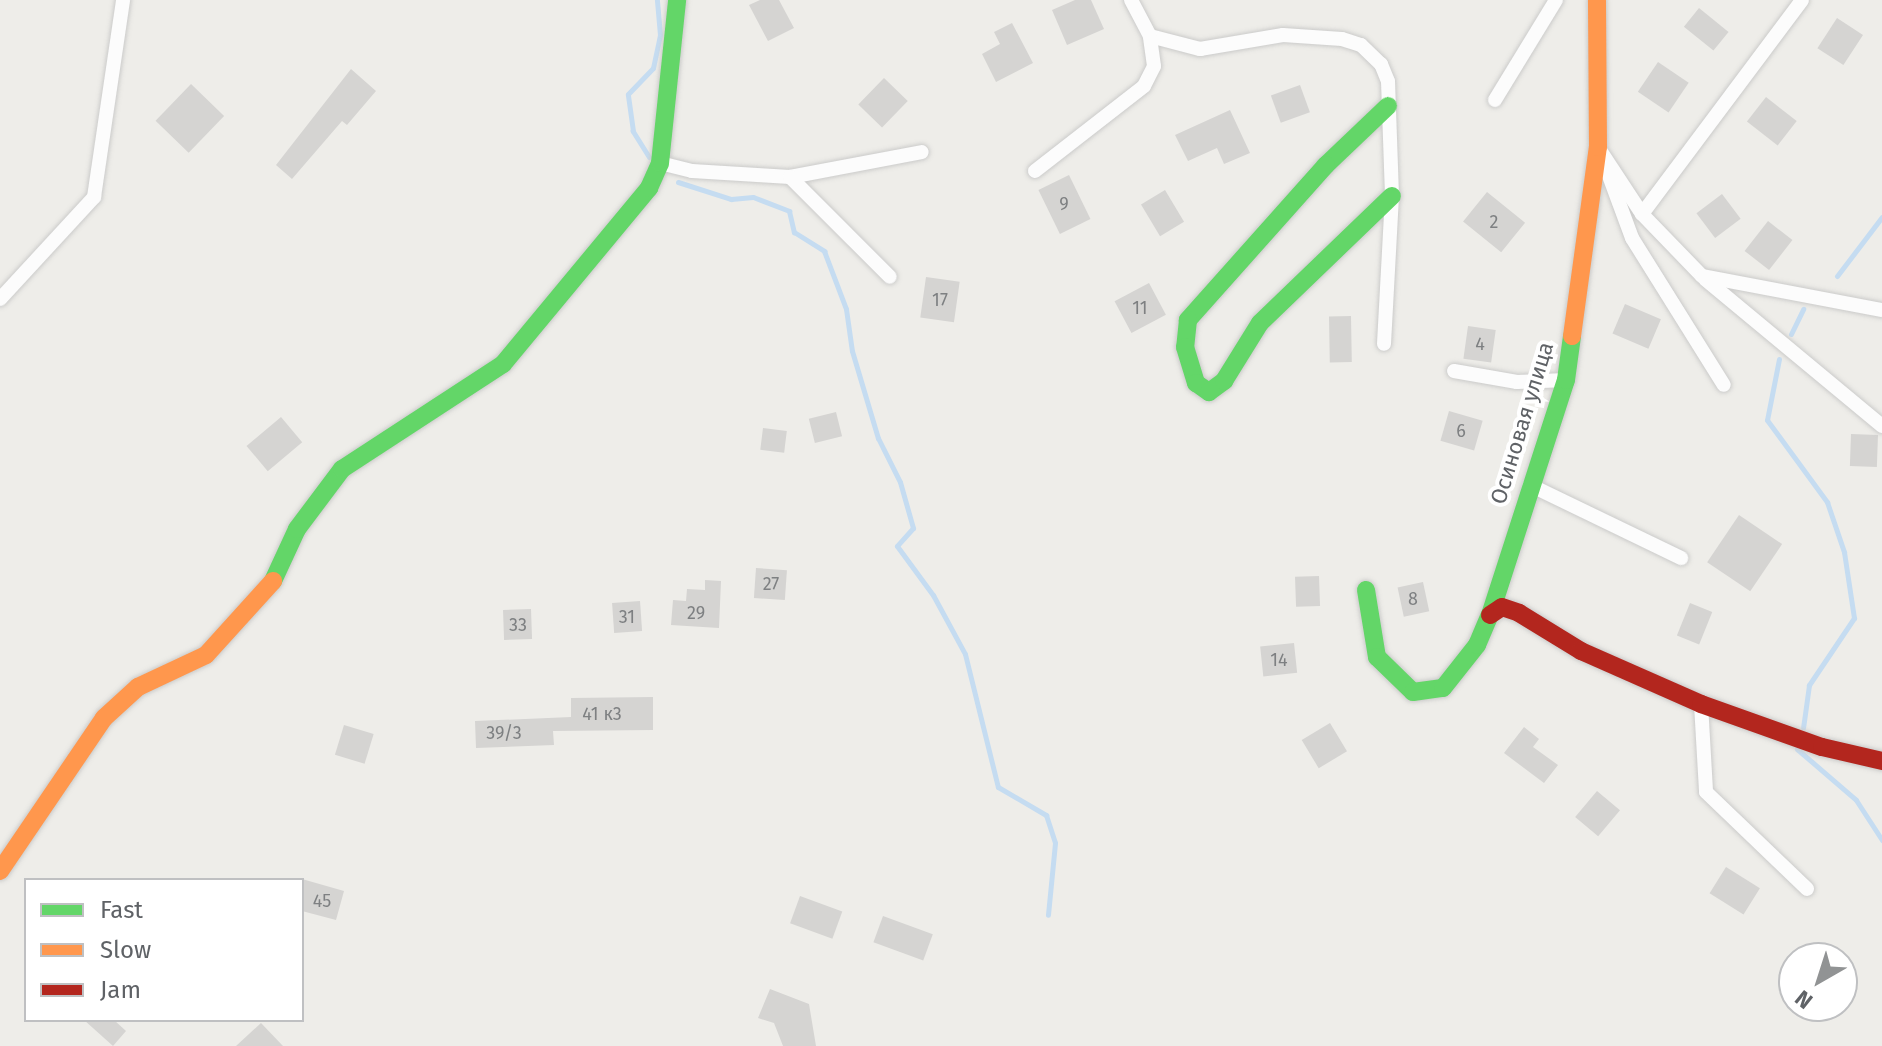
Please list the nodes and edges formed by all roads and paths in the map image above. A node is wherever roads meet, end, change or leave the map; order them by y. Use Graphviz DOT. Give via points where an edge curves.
graph roads {
  1 [pos="123,0"];
  2 [pos="677,0"];
  3 [pos="1131,0"];
  4 [pos="1556,0"];
  5 [pos="1597,0"];
  6 [pos="1802,0"];
  7 [pos="1150,36"];
  8 [pos="1495,100"];
  9 [pos="1388,106"];
  10 [pos="1598,147"];
  11 [pos="922,152"];
  12 [pos="660,163"];
  13 [pos="1035,171"];
  14 [pos="790,177"];
  15 [pos="1392,196"];
  16 [pos="1642,214"];
  17 [pos="1702,276"];
  18 [pos="890,277"];
  19 [pos="0,299"];
  20 [pos="1882,310"];
  21 [pos="1384,344"];
  22 [pos="1454,371"];
  23 [pos="1566,380"];
  24 [pos="1724,385"];
  25 [pos="1882,426"];
  26 [pos="1530,485"];
  27 [pos="1681,558"];
  28 [pos="1366,590"];
  29 [pos="1490,615"];
  30 [pos="1701,704"];
  31 [pos="1882,761"];
  32 [pos="0,871"];
  33 [pos="1807,889"];
  1 -- 19 [label="street" via="103,106 94,197"];
  2 -- 12 [label="street"];
  3 -- 7 [label="street"];
  4 -- 8 [label="street"];
  5 -- 10 [label="street, Осиновая улица"];
  6 -- 16 [label="street"];
  7 -- 9 [label="street" via="1200,49 1283,35 1361,45 1381,64 1388,81"];
  7 -- 13 [label="street" via="1154,66 1144,86"];
  9 -- 15 [label="street"];
  9 -- 15 [label="street" via="1326,165 1188,320 1185,347 1196,383 1209,392 1224,381 1260,323"];
  10 -- 16 [label="street"];
  10 -- 23 [label="street, Осиновая улица"];
  10 -- 24 [label="street" via="1632,238"];
  11 -- 14 [label="street"];
  12 -- 14 [label="street" via="692,171"];
  12 -- 32 [label="street" via="649,188 601,250 503,364 342,469 297,529 269,589 217,644 206,655 138,687 104,718"];
  14 -- 18 [label="street"];
  15 -- 21 [label="street"];
  16 -- 17 [label="street"];
  17 -- 20 [label="street"];
  17 -- 25 [label="street"];
  22 -- 23 [label="street" via="1517,382"];
  23 -- 26 [label="street, Осиновая улица"];
  26 -- 27 [label="street"];
  26 -- 29 [label="street, Осиновая улица"];
  28 -- 29 [label="street, Осиновая улица" via="1377,657 1413,692 1443,688 1477,645"];
  29 -- 30 [label="street" via="1502,607 1519,613 1581,651"];
  30 -- 31 [label="street" via="1822,747"];
  30 -- 33 [label="street" via="1706,792"];
}
